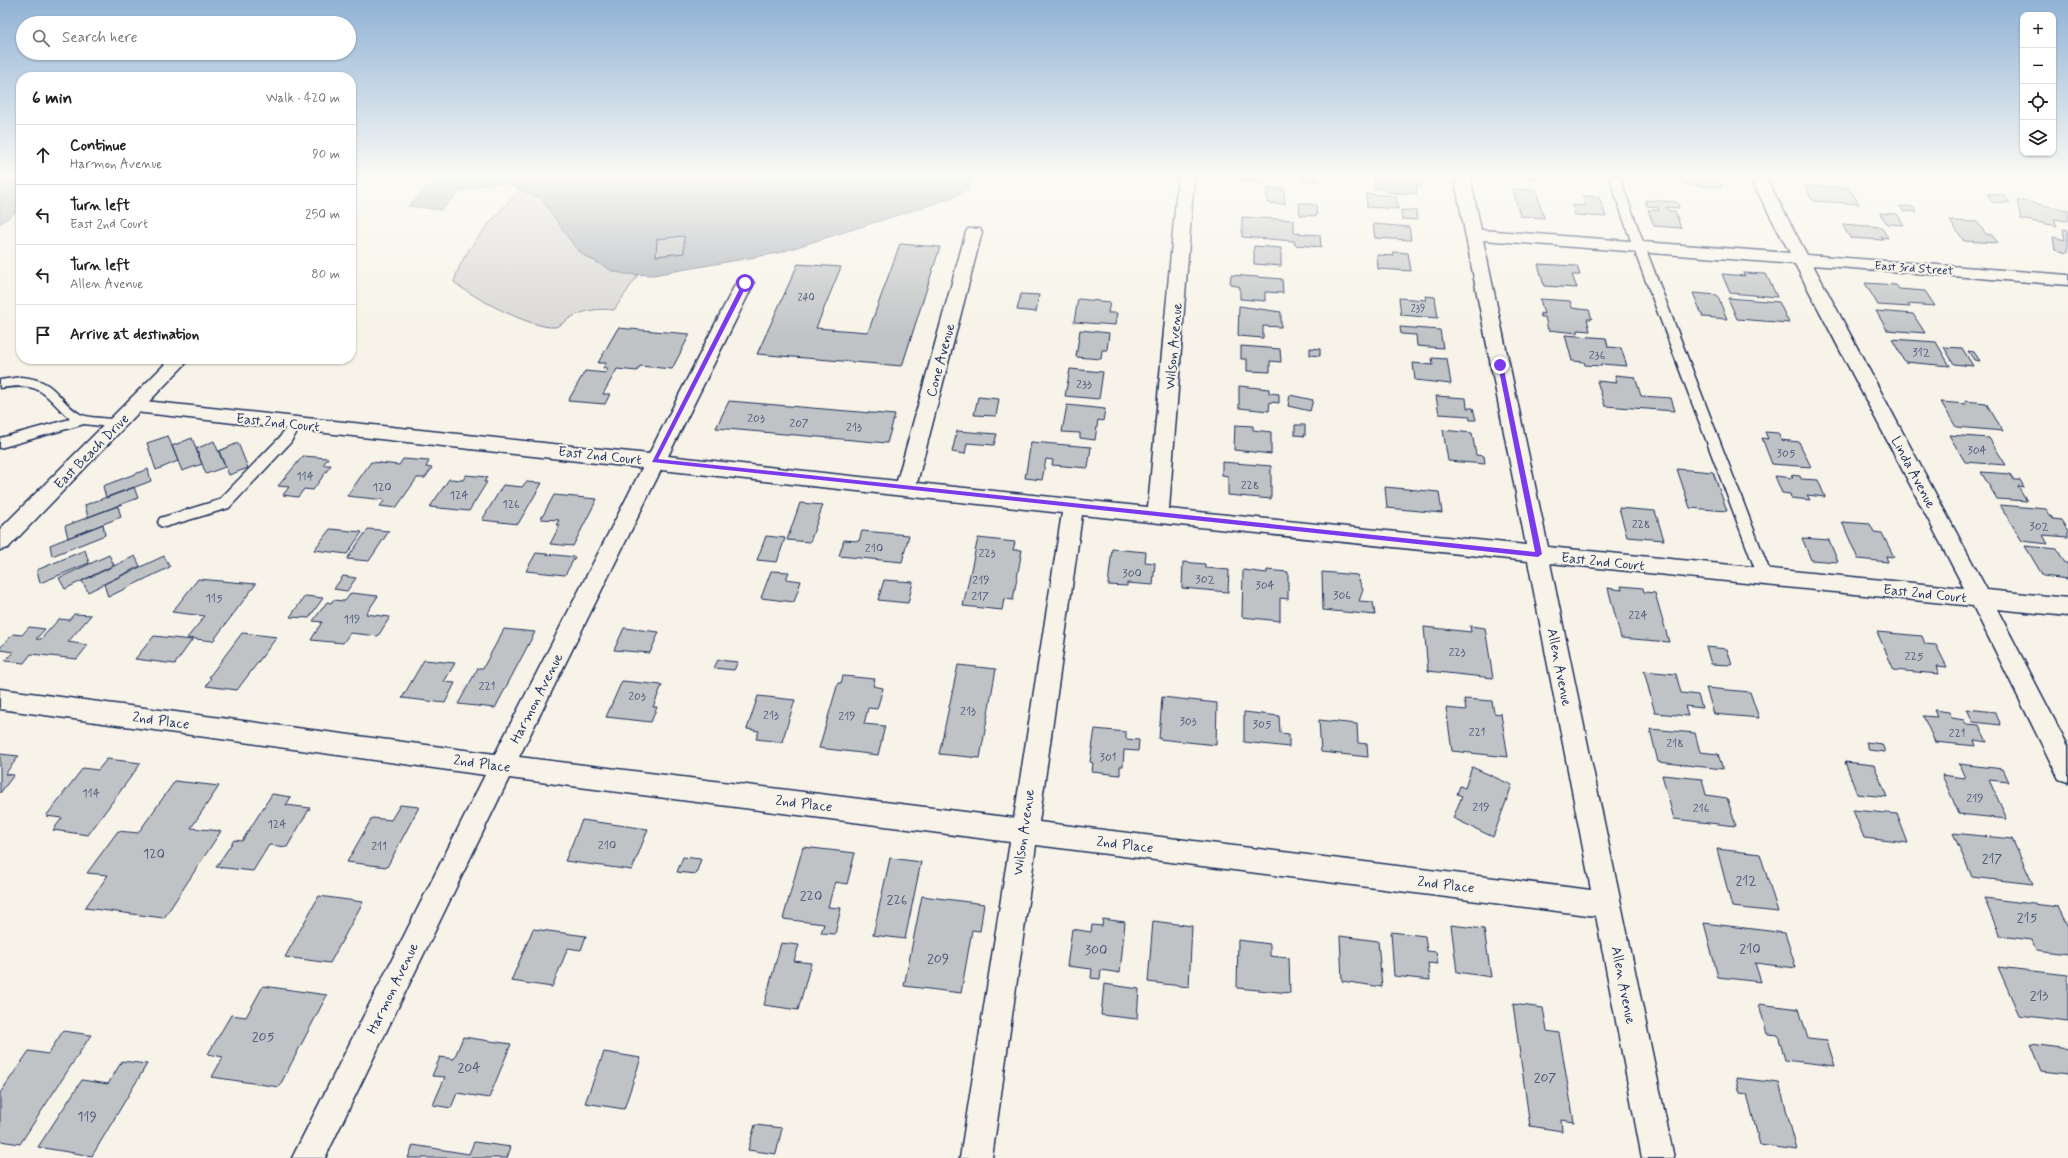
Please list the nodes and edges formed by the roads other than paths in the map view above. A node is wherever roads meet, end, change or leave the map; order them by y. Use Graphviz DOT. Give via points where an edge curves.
graph roads {
  1 [pos="1182,230"];
  2 [pos="1473,230"];
  3 [pos="1633,230"];
  4 [pos="1787,230"];
  5 [pos="974,232"];
  6 [pos="1474,234"];
  7 [pos="1639,247"];
  8 [pos="1803,260"];
  9 [pos="2068,280"];
  10 [pos="745,283"];
  11 [pos="176,364"];
  12 [pos="0,384"];
  13 [pos="135,406"];
  14 [pos="84,420"];
  15 [pos="117,424"];
  16 [pos="295,424"];
  17 [pos="0,443"];
  18 [pos="654,461"];
  19 [pos="905,488"];
  20 [pos="1073,507"];
  21 [pos="1158,516"];
  22 [pos="165,522"];
  23 [pos="0,542"];
  24 [pos="1538,554"];
  25 [pos="1765,577"];
  26 [pos="1981,599"];
  27 [pos="2068,607"];
  28 [pos="0,698"];
  29 [pos="502,766"];
  30 [pos="2068,771"];
  31 [pos="1024,831"];
  32 [pos="1608,905"];
  33 [pos="308,1158"];
  34 [pos="976,1158"];
  35 [pos="1658,1158"];
  1 -- 21 [label="street, Wilson Avenue"];
  2 -- 6 [label="street, Allen Avenue"];
  3 -- 7 [label="lane"];
  4 -- 8 [label="street, Linda Avenue"];
  5 -- 19 [label="street, Cone Avenue"];
  6 -- 7 [label="street, East 3rd Street"];
  6 -- 24 [label="street, Allen Avenue"];
  7 -- 8 [label="street, East 3rd Street"];
  7 -- 25 [label="lane"];
  8 -- 9 [label="street, East 3rd Street"];
  8 -- 26 [label="street, Linda Avenue"];
  10 -- 18 [label="street, Harmon Avenue"];
  11 -- 13 [label="street, East Beach Drive"];
  12 -- 14 [label="lane" via="34,382 43,386 77,419"];
  13 -- 15 [label="street, East Beach Drive"];
  13 -- 16 [label="street, East 2nd Court"];
  14 -- 15 [label="lane"];
  14 -- 17 [label="lane"];
  15 -- 23 [label="street, East Beach Drive"];
  16 -- 18 [label="street, East 2nd Court"];
  16 -- 22 [label="lane" via="285,440 224,504"];
  18 -- 19 [label="street, East 2nd Court"];
  18 -- 29 [label="street, Harmon Avenue"];
  19 -- 20 [label="street, East 2nd Court"];
  20 -- 21 [label="street, East 2nd Court"];
  20 -- 31 [label="street, Wilson Avenue"];
  21 -- 24 [label="street, East 2nd Court"];
  24 -- 25 [label="street, East 2nd Court"];
  24 -- 32 [label="street, Allen Avenue"];
  25 -- 26 [label="street, East 2nd Court"];
  26 -- 27 [label="street, East 2nd Court"];
  26 -- 30 [label="street, Linda Avenue"];
  28 -- 29 [label="street, 2nd Place"];
  29 -- 31 [label="street, 2nd Place"];
  29 -- 33 [label="street, Harmon Avenue"];
  31 -- 32 [label="street, 2nd Place"];
  31 -- 34 [label="street, Wilson Avenue"];
  32 -- 35 [label="street, Allen Avenue"];
}
